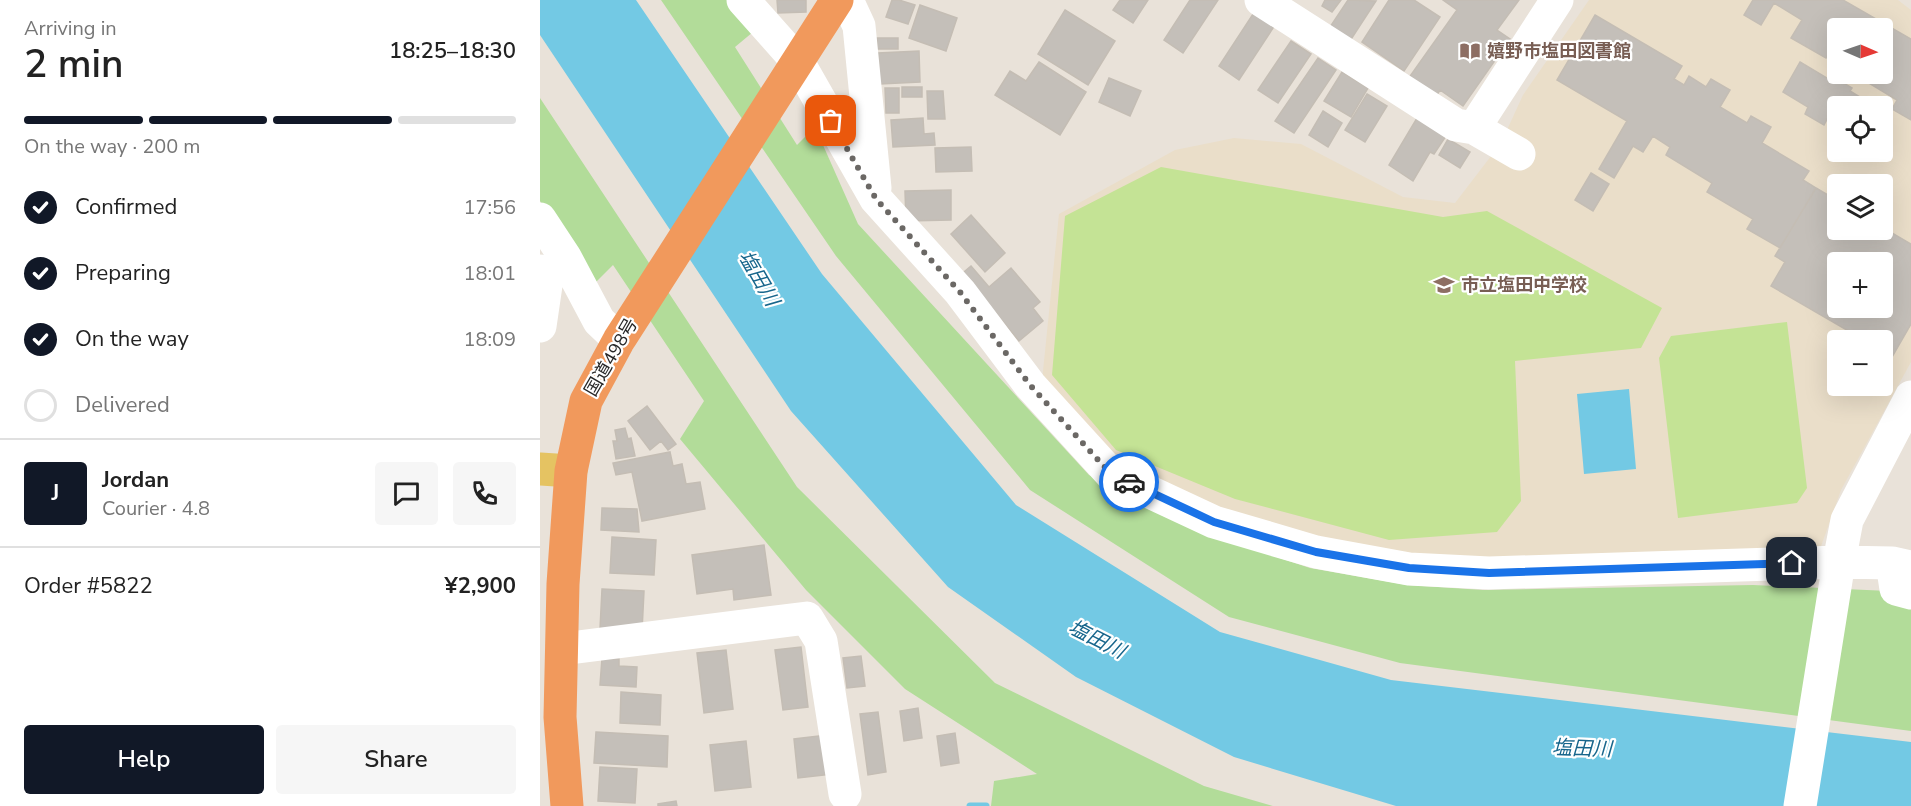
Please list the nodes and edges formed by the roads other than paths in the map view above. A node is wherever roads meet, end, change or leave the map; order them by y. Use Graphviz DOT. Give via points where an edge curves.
graph roads {
  1 [pos="743,0"];
  2 [pos="837,0"];
  3 [pos="846,0"];
  4 [pos="1261,0"];
  5 [pos="1557,0"];
  6 [pos="798,62"];
  7 [pos="1473,128"];
  8 [pos="1519,154"];
  9 [pos="876,199"];
  10 [pos="540,219"];
  11 [pos="540,271"];
  12 [pos="540,326"];
  13 [pos="619,340"];
  14 [pos="1911,397"];
  15 [pos="555,470"];
  16 [pos="1901,565"];
  17 [pos="1837,570"];
  18 [pos="1911,593"];
  19 [pos="562,649"];
  20 [pos="844,794"];
  21 [pos="567,806"];
  22 [pos="1800,806"];
  1 -- 6 [label="street"];
  2 -- 6 [label="highway, 国道498号"];
  3 -- 9 [label="street" via="860,26"];
  4 -- 7 [label="street" via="1456,125"];
  5 -- 7 [label="street"];
  6 -- 9 [label="street"];
  6 -- 13 [label="highway, 国道498号"];
  7 -- 8 [label="street"];
  9 -- 17 [label="street" via="960,292 1030,385 1111,474 1214,522 1316,552 1409,568 1489,573"];
  10 -- 13 [label="street" via="599,321"];
  11 -- 12 [label="street" via="546,285"];
  13 -- 15 [label="highway, 国道498号"];
  14 -- 17 [label="street" via="1847,520"];
  15 -- 19 [label="highway, 国道498号" via="563,584"];
  16 -- 17 [label="street"];
  16 -- 18 [label="street" via="1896,589"];
  17 -- 22 [label="street"];
  19 -- 20 [label="street" via="807,618 821,641"];
  19 -- 21 [label="highway, 国道498号" via="560,717"];
}
